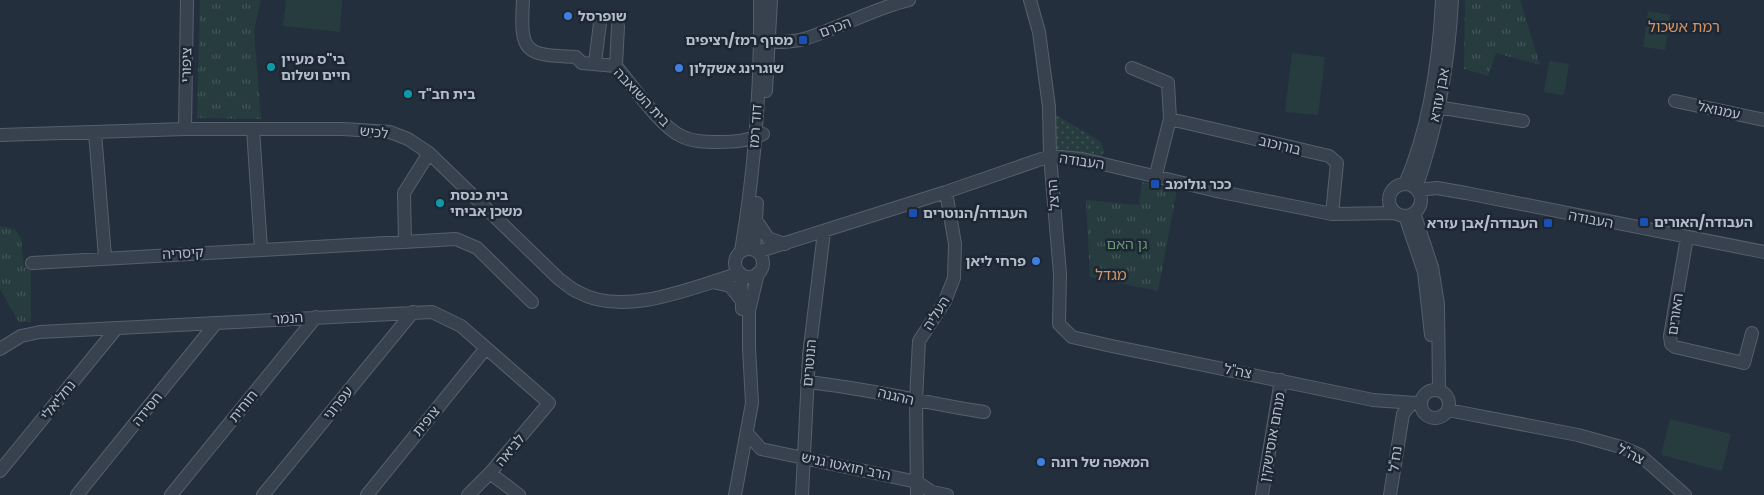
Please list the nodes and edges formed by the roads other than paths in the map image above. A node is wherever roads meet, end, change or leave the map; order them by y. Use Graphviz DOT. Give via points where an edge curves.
graph roads {
  1 [pos="187,0"];
  2 [pos="523,0"];
  3 [pos="760,0"];
  4 [pos="771,0"];
  5 [pos="865,0"];
  6 [pos="909,0"];
  7 [pos="1030,0"];
  8 [pos="1442,0"];
  9 [pos="1452,0"];
  10 [pos="865,14"];
  11 [pos="600,22"];
  12 [pos="618,26"];
  13 [pos="764,42"];
  14 [pos="606,64"];
  15 [pos="1132,68"];
  16 [pos="1675,101"];
  17 [pos="1437,107"];
  18 [pos="1170,119"];
  19 [pos="1764,120"];
  20 [pos="1523,121"];
  21 [pos="253,129"];
  22 [pos="185,130"];
  23 [pos="95,132"];
  24 [pos="0,135"];
  25 [pos="759,136"];
  26 [pos="429,153"];
  27 [pos="1050,156"];
  28 [pos="1425,161"];
  29 [pos="1155,178"];
  30 [pos="1437,188"];
  31 [pos="1415,191"];
  32 [pos="946,192"];
  33 [pos="1390,196"];
  34 [pos="1332,214"];
  35 [pos="1405,214"];
  36 [pos="1360,215"];
  37 [pos="755,218"];
  38 [pos="819,234"];
  39 [pos="405,241"];
  40 [pos="1687,241"];
  41 [pos="785,244"];
  42 [pos="261,249"];
  43 [pos="756,251"];
  44 [pos="1764,252"];
  45 [pos="105,258"];
  46 [pos="1764,260"];
  47 [pos="32,263"];
  48 [pos="739,265"];
  49 [pos="760,269"];
  50 [pos="711,282"];
  51 [pos="686,290"];
  52 [pos="742,301"];
  53 [pos="532,302"];
  54 [pos="413,312"];
  55 [pos="316,316"];
  56 [pos="216,323"];
  57 [pos="116,329"];
  58 [pos="1064,331"];
  59 [pos="1752,333"];
  60 [pos="486,348"];
  61 [pos="0,349"];
  62 [pos="1281,380"];
  63 [pos="807,382"];
  64 [pos="1426,399"];
  65 [pos="916,400"];
  66 [pos="549,403"];
  67 [pos="1448,410"];
  68 [pos="984,412"];
  69 [pos="748,434"];
  70 [pos="804,457"];
  71 [pos="0,470"];
  72 [pos="490,473"];
  73 [pos="917,482"];
  74 [pos="77,495"];
  75 [pos="171,495"];
  76 [pos="263,495"];
  77 [pos="367,495"];
  78 [pos="468,495"];
  79 [pos="519,495"];
  80 [pos="726,495"];
  81 [pos="735,495"];
  82 [pos="802,495"];
  83 [pos="917,495"];
  84 [pos="947,495"];
  85 [pos="1262,495"];
  86 [pos="1390,495"];
  87 [pos="1685,495"];
  1 -- 22 [label="street, ציפורי"];
  2 -- 14 [label="street" via="525,45 533,52 543,56 576,57 582,63"];
  3 -- 13 [label="street, דוד רמז"];
  4 -- 13 [label="street, דוד רמז"];
  5 -- 10 [label="street"];
  6 -- 10 [label="street, הכרם"];
  7 -- 27 [label="street, הרצל" via="1039,32 1049,107"];
  8 -- 31 [label="street, אבן עזרא" via="1440,39 1414,164"];
  9 -- 17 [label="street, אבן עזרא" via="1450,40"];
  10 -- 13 [label="street, הכרם" via="802,39"];
  11 -- 14 [label="street"];
  12 -- 14 [label="street"];
  13 -- 25 [label="street, דוד רמז"];
  14 -- 25 [label="street, בית השואבה" via="682,137 722,142"];
  15 -- 18 [label="street" via="1168,83"];
  16 -- 19 [label="street, עמנואל"];
  17 -- 20 [label="street"];
  17 -- 28 [label="street, אבן עזרא"];
  18 -- 29 [label="street"];
  18 -- 34 [label="street, בורוכוב" via="1329,156 1337,163"];
  21 -- 22 [label="street, לכיש"];
  21 -- 26 [label="street, לכיש" via="380,131 408,139"];
  21 -- 42 [label="street"];
  22 -- 23 [label="street, לכיש"];
  23 -- 24 [label="street, לכיש"];
  23 -- 45 [label="street"];
  25 -- 37 [label="street, דוד רמז"];
  25 -- 48 [label="street, דוד רמז"];
  26 -- 39 [label="street" via="404,194"];
  26 -- 51 [label="street, לכיש" via="552,272 579,293 603,300 632,301"];
  27 -- 29 [label="street, העבודה" via="1082,159"];
  27 -- 32 [label="street, העבודה"];
  27 -- 58 [label="street, הרצל" via="1060,274 1059,324"];
  28 -- 30 [label="street" via="1425,176"];
  28 -- 31 [label="street, אבן עזרא"];
  29 -- 34 [label="street, העבודה"];
  30 -- 31 [label="street, העבודה"];
  30 -- 40 [label="street, העבודה"];
  31 -- 33 [label="street" via="1396,187"];
  31 -- 35 [label="street"];
  31 -- 40 [label="street, העבודה"];
  32 -- 38 [label="street, העבודה"];
  32 -- 65 [label="street, העליה" via="955,244 954,278 945,301 919,341"];
  33 -- 35 [label="street" via="1390,205"];
  33 -- 36 [label="street"];
  34 -- 36 [label="street, העבודה"];
  35 -- 36 [label="street, העבודה"];
  35 -- 64 [label="street" via="1424,272 1428,303 1431,343"];
  37 -- 41 [label="street" via="768,238"];
  37 -- 43 [label="street, דוד רמז"];
  38 -- 41 [label="street, העבודה"];
  38 -- 49 [label="street, העבודה" via="784,249"];
  38 -- 63 [label="street, הנוטרים"];
  39 -- 42 [label="street, קיסריה"];
  39 -- 53 [label="street, קיסריה" via="456,239 467,242 490,259"];
  40 -- 44 [label="street, העבודה"];
  40 -- 46 [label="street, העבודה"];
  40 -- 59 [label="street, האורים" via="1671,344 1744,364"];
  41 -- 43 [label="street, העבודה"];
  42 -- 45 [label="street, קיסריה"];
  43 -- 48 [label="street, העבודה"];
  43 -- 49 [label="street" via="761,258"];
  45 -- 47 [label="street, קיסריה"];
  48 -- 49 [label="street" via="750,276"];
  48 -- 50 [label="street, לכיש"];
  48 -- 51 [label="street, לכיש"];
  48 -- 52 [label="street, דוד רמז"];
  49 -- 69 [label="street" via="749,311 753,391"];
  50 -- 51 [label="street, לכיש"];
  50 -- 52 [label="street" via="730,286"];
  52 -- 80 [label="street, דוד רמז" via="744,411"];
  54 -- 55 [label="street, הנמר"];
  54 -- 60 [label="street, הנמר" via="432,312 448,318"];
  54 -- 76 [label="street, עפרוני"];
  55 -- 56 [label="street, הנמר"];
  55 -- 75 [label="street, חוחית"];
  56 -- 57 [label="street, הנמר"];
  56 -- 74 [label="street, חסידה"];
  57 -- 61 [label="street, הנמר" via="40,332 21,336"];
  57 -- 71 [label="street, נחליאלי"];
  58 -- 62 [label="street, צה\"ל" via="1081,340"];
  60 -- 66 [label="street, הנמר"];
  60 -- 77 [label="street, צופית"];
  62 -- 64 [label="street, צה\"ל" via="1373,400"];
  62 -- 85 [label="street, מנחם אוסישקין"];
  63 -- 65 [label="street, ההגנה" via="883,392"];
  63 -- 70 [label="street, הנוטרים"];
  64 -- 67 [label="street" via="1448,398"];
  64 -- 67 [label="street, צה\"ל" via="1430,417 1438,418"];
  64 -- 86 [label="street, נח\"ל" via="1406,409 1400,423"];
  65 -- 68 [label="street, ההגנה"];
  65 -- 73 [label="street, העליה"];
  66 -- 72 [label="street, לביאה"];
  67 -- 87 [label="street, צה\"ל" via="1578,435 1621,447 1640,455"];
  69 -- 70 [label="street, הרב חואטו גניש" via="761,449"];
  69 -- 81 [label="street"];
  70 -- 73 [label="street, הרב חואטו גניש"];
  70 -- 82 [label="street, הנוטרים"];
  72 -- 78 [label="street, לביאה"];
  72 -- 79 [label="street"];
  73 -- 83 [label="street, העליה"];
  73 -- 84 [label="street, הרב חואטו גניש" via="932,492"];
}
